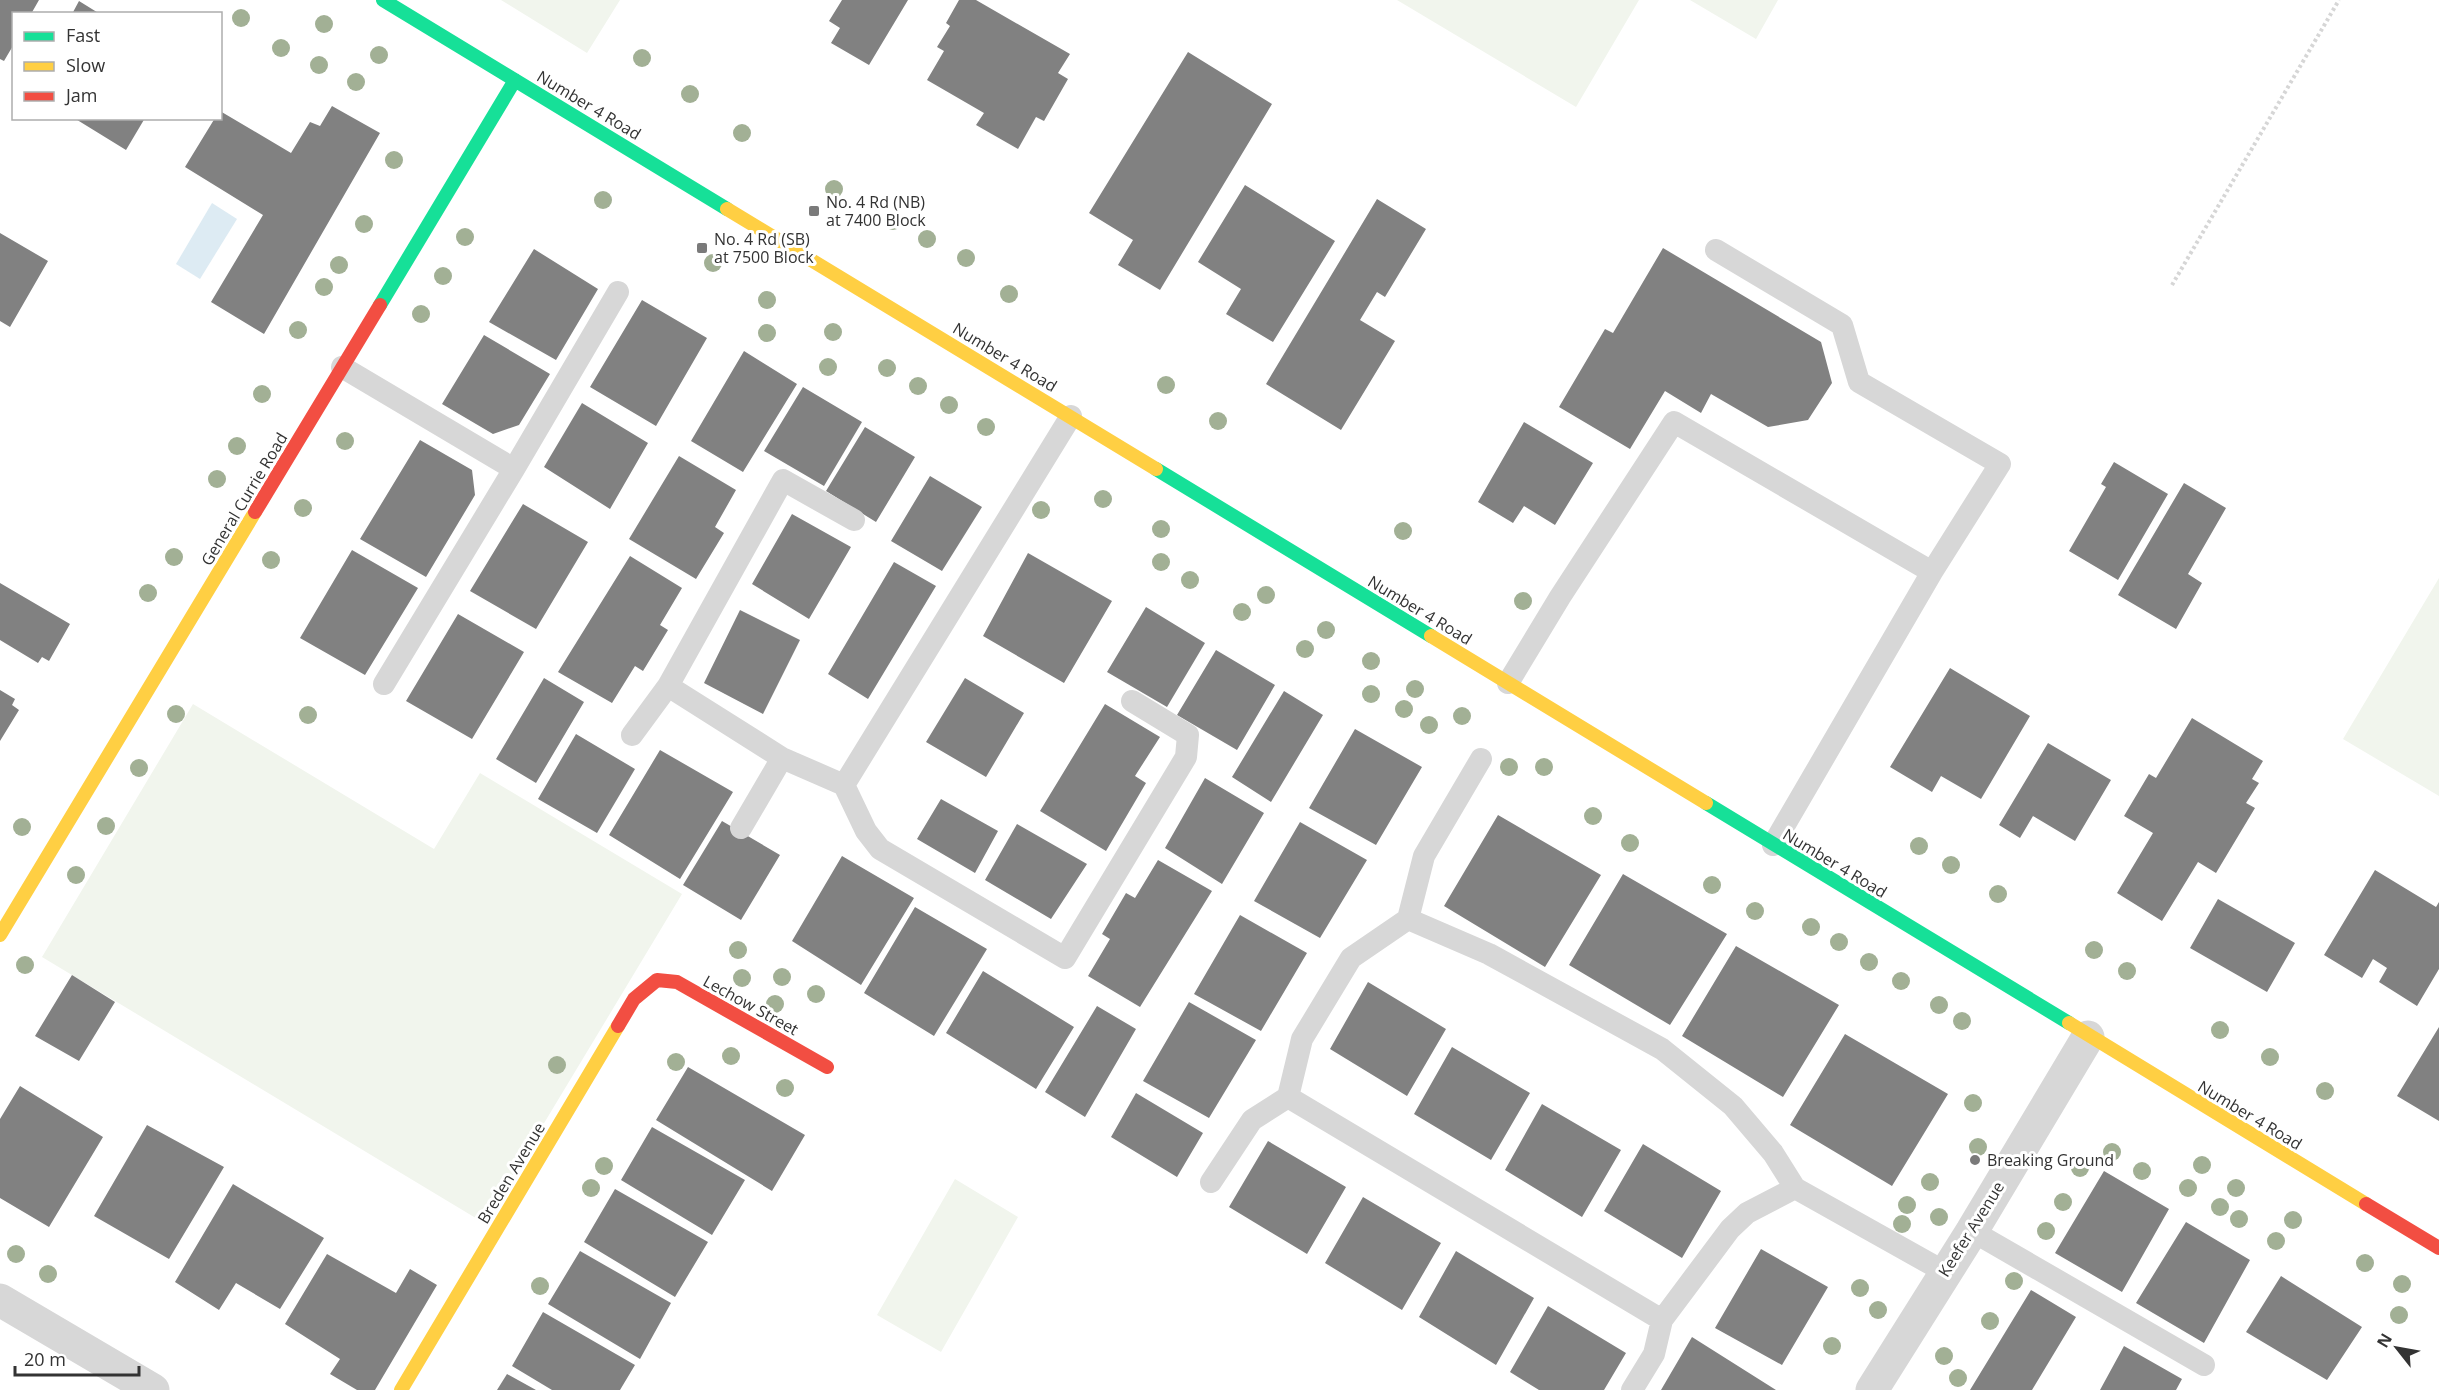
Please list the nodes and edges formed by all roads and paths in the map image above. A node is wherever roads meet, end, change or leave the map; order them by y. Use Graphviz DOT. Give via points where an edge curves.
graph roads {
  1 [pos="384,0"];
  2 [pos="2339,0"];
  3 [pos="515,80"];
  4 [pos="1716,250"];
  5 [pos="2172,285"];
  6 [pos="618,292"];
  7 [pos="342,367"];
  8 [pos="1071,416"];
  9 [pos="514,469"];
  10 [pos="854,520"];
  11 [pos="1932,572"];
  12 [pos="1508,683"];
  13 [pos="384,684"];
  14 [pos="668,686"];
  15 [pos="1132,701"];
  16 [pos="632,735"];
  17 [pos="782,758"];
  18 [pos="1481,759"];
  19 [pos="844,784"];
  20 [pos="741,828"];
  21 [pos="1773,845"];
  22 [pos="1408,919"];
  23 [pos="0,935"];
  24 [pos="657,980"];
  25 [pos="2088,1037"];
  26 [pos="827,1067"];
  27 [pos="1287,1097"];
  28 [pos="1211,1182"];
  29 [pos="1795,1188"];
  30 [pos="1972,1231"];
  31 [pos="2439,1248"];
  32 [pos="1945,1272"];
  33 [pos="0,1300"];
  34 [pos="1662,1320"];
  35 [pos="2204,1365"];
  36 [pos="153,1390"];
  37 [pos="401,1390"];
  38 [pos="1632,1390"];
  39 [pos="1872,1390"];
  1 -- 3 [label="main road, Number 4 Road"];
  2 -- 5 [label="path"];
  3 -- 7 [label="main road, General Currie Road"];
  3 -- 8 [label="main road, Number 4 Road"];
  4 -- 11 [label="lane" via="1842,325 1860,382 2000,464"];
  6 -- 9 [label="lane"];
  7 -- 9 [label="lane"];
  7 -- 23 [label="main road, General Currie Road"];
  8 -- 12 [label="main road, Number 4 Road"];
  8 -- 19 [label="lane"];
  9 -- 13 [label="lane"];
  10 -- 14 [label="lane" via="783,480"];
  11 -- 12 [label="lane" via="1674,422"];
  11 -- 21 [label="lane"];
  12 -- 21 [label="main road, Number 4 Road"];
  14 -- 16 [label="lane"];
  14 -- 17 [label="lane"];
  15 -- 19 [label="lane" via="1188,735 1186,757 1065,958 880,849 866,831"];
  17 -- 19 [label="lane"];
  17 -- 20 [label="lane"];
  18 -- 22 [label="lane" via="1424,856"];
  21 -- 25 [label="main road, Number 4 Road"];
  22 -- 27 [label="lane" via="1351,958 1302,1039"];
  22 -- 29 [label="lane" via="1489,954 1662,1049 1733,1106 1773,1153"];
  24 -- 26 [label="main road, Lechow Street" via="677,982"];
  24 -- 37 [label="main road, Breden Avenue" via="634,999"];
  25 -- 30 [label="street, Keefer Avenue"];
  25 -- 31 [label="main road, Number 4 Road"];
  27 -- 28 [label="lane" via="1252,1120"];
  27 -- 34 [label="lane"];
  29 -- 32 [label="lane"];
  29 -- 34 [label="lane" via="1747,1213 1730,1229"];
  30 -- 32 [label="street, Keefer Avenue"];
  30 -- 35 [label="lane"];
  32 -- 39 [label="street, Keefer Avenue"];
  33 -- 36 [label="street"];
  34 -- 38 [label="lane" via="1654,1354"];
}
